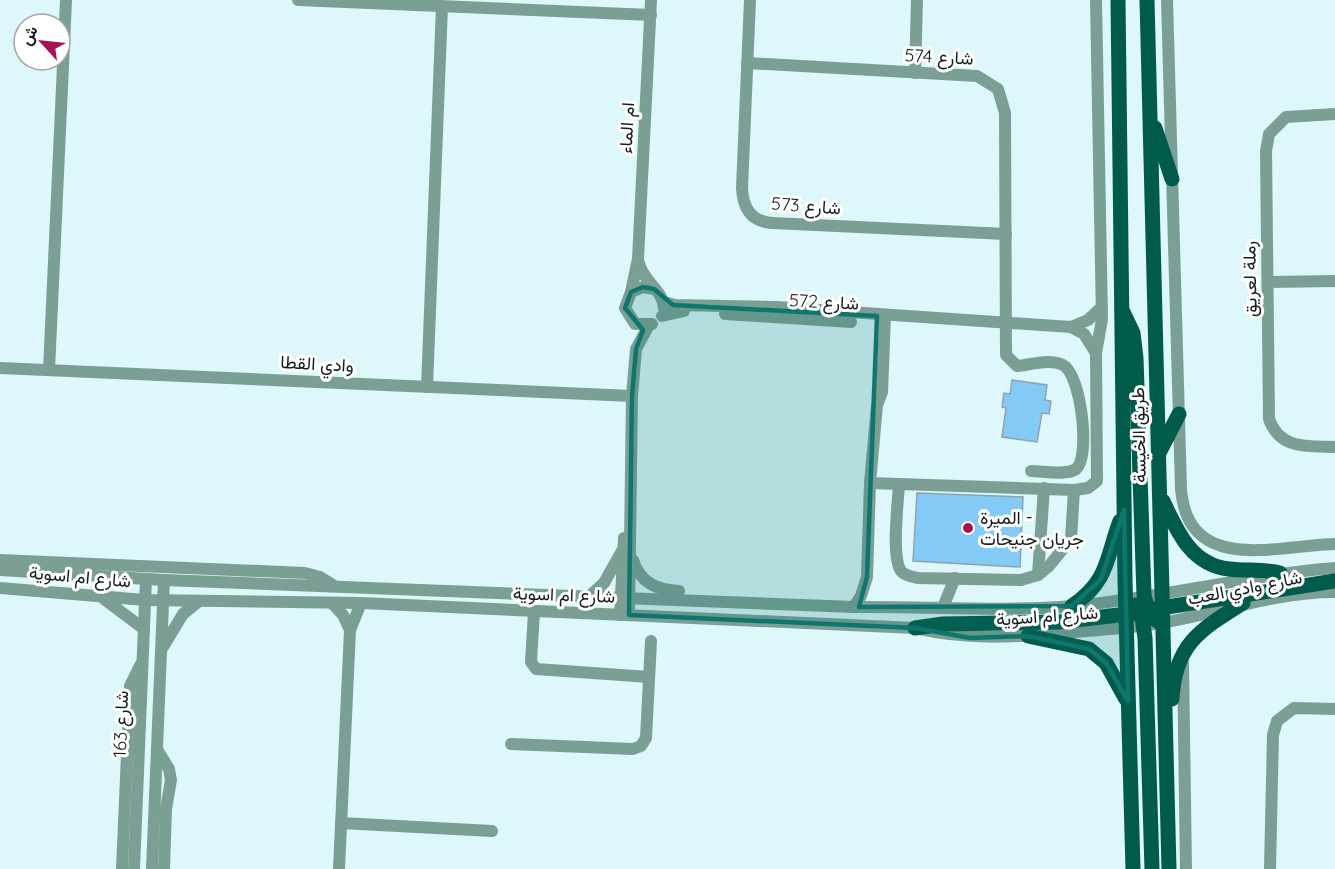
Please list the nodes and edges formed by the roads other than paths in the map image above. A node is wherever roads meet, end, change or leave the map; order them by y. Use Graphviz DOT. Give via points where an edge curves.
graph roads {
  1 [pos="66,0"];
  2 [pos="298,0"];
  3 [pos="651,0"];
  4 [pos="750,0"];
  5 [pos="917,0"];
  6 [pos="1096,0"];
  7 [pos="1118,0"];
  8 [pos="1147,0"];
  9 [pos="1167,0"];
  10 [pos="442,6"];
  11 [pos="651,15"];
  12 [pos="747,63"];
  13 [pos="915,74"];
  14 [pos="1150,113"];
  15 [pos="1335,114"];
  16 [pos="1172,179"];
  17 [pos="1006,234"];
  18 [pos="638,259"];
  19 [pos="1335,281"];
  20 [pos="1268,282"];
  21 [pos="654,289"];
  22 [pos="632,292"];
  23 [pos="664,302"];
  24 [pos="1102,307"];
  25 [pos="1121,310"];
  26 [pos="662,316"];
  27 [pos="630,319"];
  28 [pos="881,320"];
  29 [pos="1006,324"];
  30 [pos="649,325"];
  31 [pos="1071,327"];
  32 [pos="636,349"];
  33 [pos="1096,353"];
  34 [pos="0,368"];
  35 [pos="49,370"];
  36 [pos="427,387"];
  37 [pos="632,396"];
  38 [pos="1179,414"];
  39 [pos="1335,447"];
  40 [pos="1159,453"];
  41 [pos="1031,471"];
  42 [pos="870,483"];
  43 [pos="898,485"];
  44 [pos="1044,488"];
  45 [pos="1074,490"];
  46 [pos="1160,493"];
  47 [pos="1124,510"];
  48 [pos="1335,544"];
  49 [pos="628,551"];
  50 [pos="0,560"];
  51 [pos="1335,568"];
  52 [pos="0,570"];
  53 [pos="1280,573"];
  54 [pos="1038,575"];
  55 [pos="867,577"];
  56 [pos="956,578"];
  57 [pos="146,579"];
  58 [pos="164,580"];
  59 [pos="1335,580"];
  60 [pos="334,586"];
  61 [pos="0,588"];
  62 [pos="1335,592"];
  63 [pos="591,596"];
  64 [pos="100,597"];
  65 [pos="626,597"];
  66 [pos="145,600"];
  67 [pos="163,600"];
  68 [pos="199,601"];
  69 [pos="711,601"];
  70 [pos="332,603"];
  71 [pos="361,603"];
  72 [pos="1243,603"];
  73 [pos="884,606"];
  74 [pos="1072,606"];
  75 [pos="854,607"];
  76 [pos="943,607"];
  77 [pos="1142,610"];
  78 [pos="530,612"];
  79 [pos="625,615"];
  80 [pos="1162,622"];
  81 [pos="915,628"];
  82 [pos="144,629"];
  83 [pos="350,630"];
  84 [pos="1028,636"];
  85 [pos="651,641"];
  86 [pos="1184,650"];
  87 [pos="162,651"];
  88 [pos="142,663"];
  89 [pos="649,677"];
  90 [pos="1128,701"];
  91 [pos="1335,709"];
  92 [pos="511,744"];
  93 [pos="158,751"];
  94 [pos="1164,764"];
  95 [pos="341,823"];
  96 [pos="492,831"];
  97 [pos="1132,841"];
  98 [pos="122,869"];
  99 [pos="134,869"];
  100 [pos="152,869"];
  101 [pos="164,869"];
  102 [pos="339,869"];
  103 [pos="1125,869"];
  104 [pos="1133,869"];
  105 [pos="1152,869"];
  106 [pos="1169,869"];
  107 [pos="1186,869"];
  108 [pos="1270,869"];
  1 -- 35 [label="street"];
  2 -- 10 [label="street"];
  3 -- 11 [label="street, ام الماء"];
  4 -- 12 [label="street, شارع 573"];
  5 -- 13 [label="street"];
  6 -- 24 [label="street"];
  7 -- 25 [label="main road, طريق الخيسة"];
  8 -- 14 [label="main road, طريق الخيسة"];
  9 -- 16 [label="street"];
  10 -- 11 [label="street"];
  10 -- 36 [label="street"];
  11 -- 18 [label="street, ام الماء"];
  12 -- 13 [label="street, شارع 574"];
  12 -- 17 [label="street, شارع 573" via="742,189 745,207 757,219 773,223"];
  13 -- 17 [label="street, شارع 574" via="977,76 992,83 1002,97"];
  14 -- 16 [label="main road"];
  14 -- 40 [label="main road, طريق الخيسة"];
  15 -- 20 [label="street, رملة لعريق" via="1286,117 1269,134"];
  16 -- 38 [label="street"];
  17 -- 29 [label="street, شارع 574"];
  18 -- 21 [label="street, ام الماء" via="643,276"];
  18 -- 22 [label="street, ام الماء"];
  19 -- 20 [label="street"];
  20 -- 39 [label="street, رملة لعريق" via="1269,409 1273,428 1296,446"];
  21 -- 22 [label="street" via="643,287"];
  21 -- 23 [label="street"];
  22 -- 27 [label="street" via="625,308"];
  23 -- 26 [label="street"];
  23 -- 28 [label="street, شارع 572" via="776,307"];
  24 -- 31 [label="street" via="1088,320"];
  24 -- 33 [label="street"];
  25 -- 47 [label="main road, طريق الخيسة"];
  25 -- 77 [label="main road" via="1131,325 1136,358"];
  26 -- 28 [label="street, شارع 572" via="687,311"];
  26 -- 30 [label="street"];
  27 -- 30 [label="street" via="635,324"];
  27 -- 32 [label="street"];
  28 -- 29 [label="street, شارع 572" via="972,326"];
  28 -- 42 [label="street"];
  29 -- 31 [label="street, شارع 572"];
  29 -- 41 [label="street, شارع 574" via="1008,360 1017,366 1055,362 1064,365 1071,372 1081,402 1081,464 1070,472"];
  30 -- 32 [label="street"];
  31 -- 33 [label="street" via="1084,334"];
  32 -- 37 [label="street"];
  33 -- 45 [label="street" via="1099,476 1088,489"];
  34 -- 35 [label="street, وادي القطا"];
  35 -- 36 [label="street, وادي القطا"];
  36 -- 37 [label="street, وادي القطا"];
  37 -- 49 [label="street"];
  38 -- 40 [label="main road"];
  38 -- 48 [label="street" via="1182,502 1189,519 1205,536 1227,550 1246,552"];
  40 -- 46 [label="main road, طريق الخيسة"];
  42 -- 43 [label="street"];
  42 -- 55 [label="street"];
  43 -- 44 [label="street"];
  43 -- 56 [label="street" via="897,557 901,571 918,578"];
  44 -- 45 [label="street"];
  44 -- 54 [label="street"];
  45 -- 54 [label="street" via="1071,538"];
  46 -- 53 [label="main road" via="1182,540 1203,561 1228,569"];
  46 -- 77 [label="main road, طريق الخيسة"];
  47 -- 74 [label="main road" via="1101,579"];
  47 -- 77 [label="main road, طريق الخيسة"];
  49 -- 63 [label="street"];
  49 -- 65 [label="street"];
  49 -- 69 [label="street" via="636,570 651,586"];
  50 -- 60 [label="street" via="305,573"];
  51 -- 53 [label="street, شارع وادي العب"];
  52 -- 57 [label="street, شارع ام اسوية"];
  53 -- 77 [label="street, شارع وادي العب"];
  54 -- 56 [label="street" via="1021,580"];
  55 -- 73 [label="street"];
  55 -- 75 [label="street"];
  56 -- 76 [label="street"];
  57 -- 58 [label="street, شارع ام اسوية"];
  57 -- 66 [label="street, شارع 163"];
  58 -- 60 [label="street, شارع ام اسوية"];
  58 -- 67 [label="street, شارع 163"];
  59 -- 77 [label="main road"];
  60 -- 63 [label="street, شارع ام اسوية"];
  61 -- 64 [label="street, شارع ام اسوية"];
  62 -- 72 [label="street, شارع وادي العب"];
  63 -- 65 [label="street, شارع ام اسوية"];
  64 -- 66 [label="street, شارع ام اسوية"];
  64 -- 82 [label="street"];
  65 -- 69 [label="street, شارع ام اسوية"];
  65 -- 79 [label="street"];
  66 -- 67 [label="street, شارع ام اسوية"];
  66 -- 82 [label="street, شارع 163"];
  67 -- 68 [label="street, شارع ام اسوية"];
  67 -- 87 [label="street, شارع 163"];
  68 -- 70 [label="street, شارع ام اسوية"];
  68 -- 87 [label="street" via="177,622"];
  69 -- 75 [label="street, شارع ام اسوية"];
  70 -- 71 [label="street, شارع ام اسوية"];
  70 -- 83 [label="street"];
  71 -- 78 [label="street, شارع ام اسوية"];
  71 -- 83 [label="street"];
  72 -- 80 [label="street, شارع وادي العب"];
  72 -- 86 [label="main road" via="1205,627"];
  73 -- 75 [label="street, شارع ام اسوية"];
  73 -- 76 [label="street, شارع ام اسوية"];
  74 -- 76 [label="street, شارع ام اسوية"];
  74 -- 77 [label="street, شارع ام اسوية"];
  77 -- 80 [label="main road"];
  77 -- 81 [label="main road" via="1059,622"];
  77 -- 84 [label="street, شارع ام اسوية"];
  77 -- 90 [label="main road, طريق الخيسة"];
  77 -- 105 [label="main road"];
  78 -- 79 [label="street, شارع ام اسوية"];
  78 -- 89 [label="street" via="532,664 538,670"];
  79 -- 81 [label="street, شارع ام اسوية"];
  80 -- 94 [label="main road"];
  81 -- 84 [label="street, شارع ام اسوية" via="970,638"];
  82 -- 88 [label="street, شارع 163"];
  83 -- 95 [label="street"];
  84 -- 90 [label="main road" via="1089,649 1106,663"];
  85 -- 89 [label="street"];
  86 -- 94 [label="main road" via="1173,680 1171,739"];
  86 -- 107 [label="street"];
  87 -- 93 [label="street, شارع 163"];
  88 -- 98 [label="street" via="130,686"];
  88 -- 99 [label="street, شارع 163"];
  89 -- 92 [label="street" via="646,738 639,747"];
  90 -- 97 [label="main road, طريق الخيسة"];
  91 -- 108 [label="street" via="1294,708 1281,715 1274,728"];
  93 -- 100 [label="street, شارع 163"];
  93 -- 101 [label="street" via="167,763 171,780"];
  94 -- 106 [label="main road"];
  95 -- 96 [label="street"];
  95 -- 102 [label="street"];
  97 -- 103 [label="street, طريق الخيسة"];
  97 -- 104 [label="main road, طريق الخيسة"];
}
